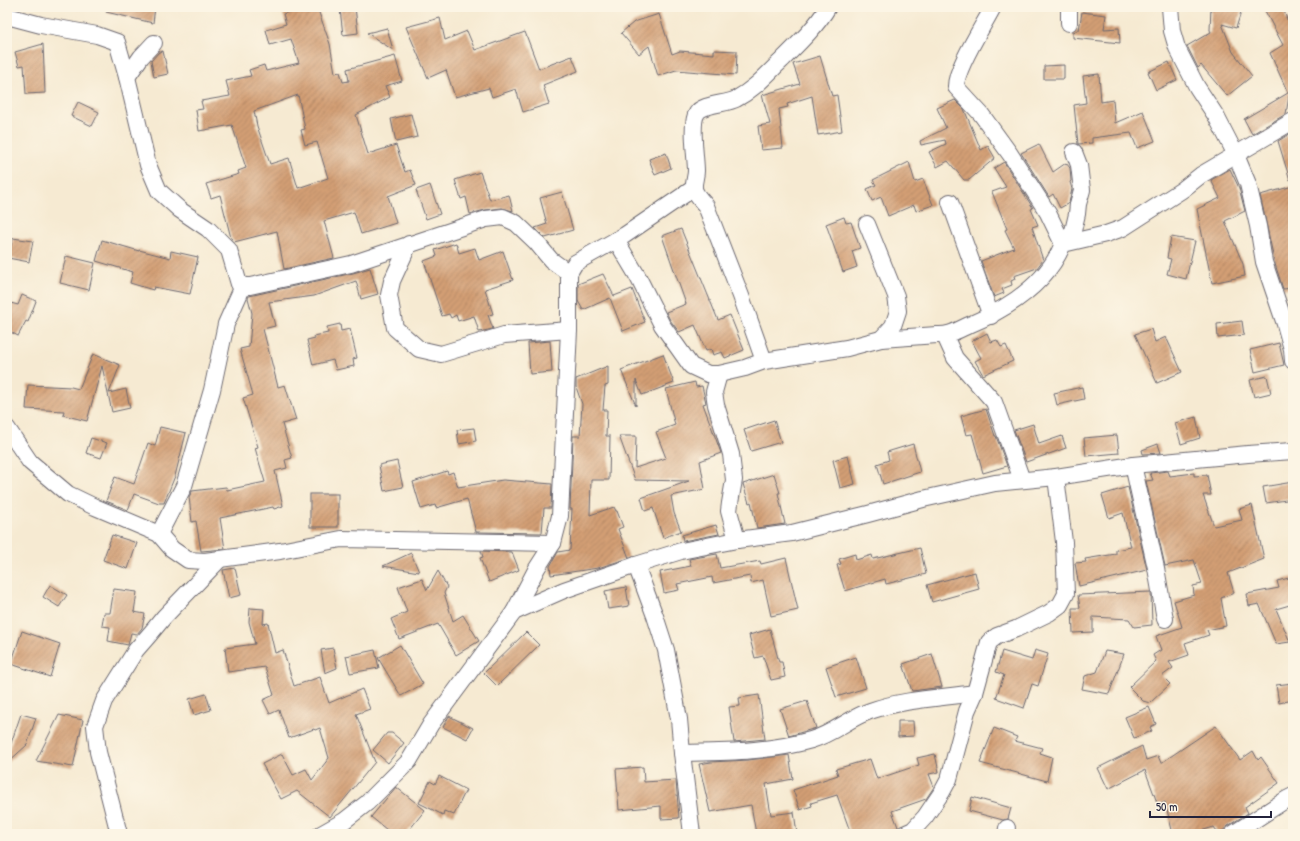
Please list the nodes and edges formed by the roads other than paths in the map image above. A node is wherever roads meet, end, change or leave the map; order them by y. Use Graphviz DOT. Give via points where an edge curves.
graph roads {
  1 [pos="828,7"];
  2 [pos="993,7"];
  3 [pos="1069,7"];
  4 [pos="1170,7"];
  5 [pos="7,16"];
  6 [pos="1069,23"];
  7 [pos="154,43"];
  8 [pos="127,77"];
  9 [pos="1293,121"];
  10 [pos="1074,152"];
  11 [pos="1236,156"];
  12 [pos="694,188"];
  13 [pos="950,202"];
  14 [pos="867,224"];
  15 [pos="616,240"];
  16 [pos="409,244"];
  17 [pos="1063,244"];
  18 [pos="569,273"];
  19 [pos="243,286"];
  20 [pos="991,316"];
  21 [pos="569,330"];
  22 [pos="945,336"];
  23 [pos="881,339"];
  24 [pos="764,361"];
  25 [pos="1293,361"];
  26 [pos="719,374"];
  27 [pos="7,428"];
  28 [pos="1293,451"];
  29 [pos="1133,465"];
  30 [pos="1056,477"];
  31 [pos="1022,480"];
  32 [pos="159,534"];
  33 [pos="737,540"];
  34 [pos="553,543"];
  35 [pos="220,559"];
  36 [pos="636,565"];
  37 [pos="514,612"];
  38 [pos="1166,619"];
  39 [pos="975,693"];
  40 [pos="682,753"];
  41 [pos="1291,800"];
  42 [pos="119,834"];
  43 [pos="322,834"];
  44 [pos="693,834"];
  45 [pos="904,834"];
  46 [pos="1233,834"];
  1 -- 12 [label="street" via="800,43 752,89 734,100 702,108 697,112"];
  2 -- 17 [label="street" via="962,64 956,87 1010,154 1048,212"];
  3 -- 6 [label="street"];
  4 -- 11 [label="street" via="1172,31 1177,48"];
  5 -- 8 [label="street" via="97,35 117,42"];
  7 -- 8 [label="street"];
  8 -- 19 [label="street" via="148,165 159,191 180,210 208,229 229,250 239,284"];
  9 -- 11 [label="street"];
  10 -- 17 [label="street" via="1079,165 1082,190 1073,231"];
  11 -- 17 [label="street" via="1201,175 1123,228"];
  11 -- 25 [label="street" via="1248,184 1264,262 1285,324"];
  12 -- 15 [label="street"];
  12 -- 24 [label="street" via="706,206 742,296"];
  13 -- 20 [label="street"];
  14 -- 23 [label="street" via="896,296 898,311 892,326"];
  15 -- 18 [label="street" via="576,263"];
  15 -- 26 [label="street" via="662,325 691,366 708,374"];
  16 -- 18 [label="street" via="486,219 504,217 516,223 551,260"];
  16 -- 19 [label="street" via="351,264"];
  16 -- 21 [label="street" via="392,281 389,295 395,328 418,349 442,354 504,334"];
  17 -- 20 [label="street" via="1049,270 1035,284"];
  18 -- 21 [label="street"];
  19 -- 32 [label="street" via="226,324 212,390 184,486"];
  20 -- 22 [label="street"];
  21 -- 34 [label="street" via="560,516"];
  22 -- 23 [label="street"];
  22 -- 31 [label="street" via="955,358 994,402"];
  23 -- 24 [label="street" via="847,348"];
  24 -- 26 [label="street"];
  26 -- 33 [label="street" via="714,392 731,454 734,480 729,511"];
  27 -- 32 [label="street" via="30,462 68,494"];
  28 -- 29 [label="street"];
  29 -- 30 [label="street"];
  29 -- 38 [label="street"];
  30 -- 31 [label="street"];
  30 -- 39 [label="street" via="1064,542 1066,594 1060,605 1049,612 989,642"];
  31 -- 33 [label="street" via="995,483 792,533"];
  32 -- 35 [label="street" via="172,549 188,560"];
  33 -- 36 [label="street" via="681,551"];
  34 -- 35 [label="street" via="341,539"];
  34 -- 37 [label="street"];
  35 -- 42 [label="street" via="136,650 104,701 96,726 98,752"];
  36 -- 37 [label="street" via="564,590"];
  36 -- 40 [label="street" via="666,650 679,719"];
  37 -- 43 [label="street" via="431,724 409,761 367,803"];
  39 -- 40 [label="street" via="900,702 849,720 832,733 789,746 730,752"];
  39 -- 45 [label="street" via="967,711 949,779 925,817 913,830"];
  40 -- 44 [label="street"];
  41 -- 46 [label="street"];
}
